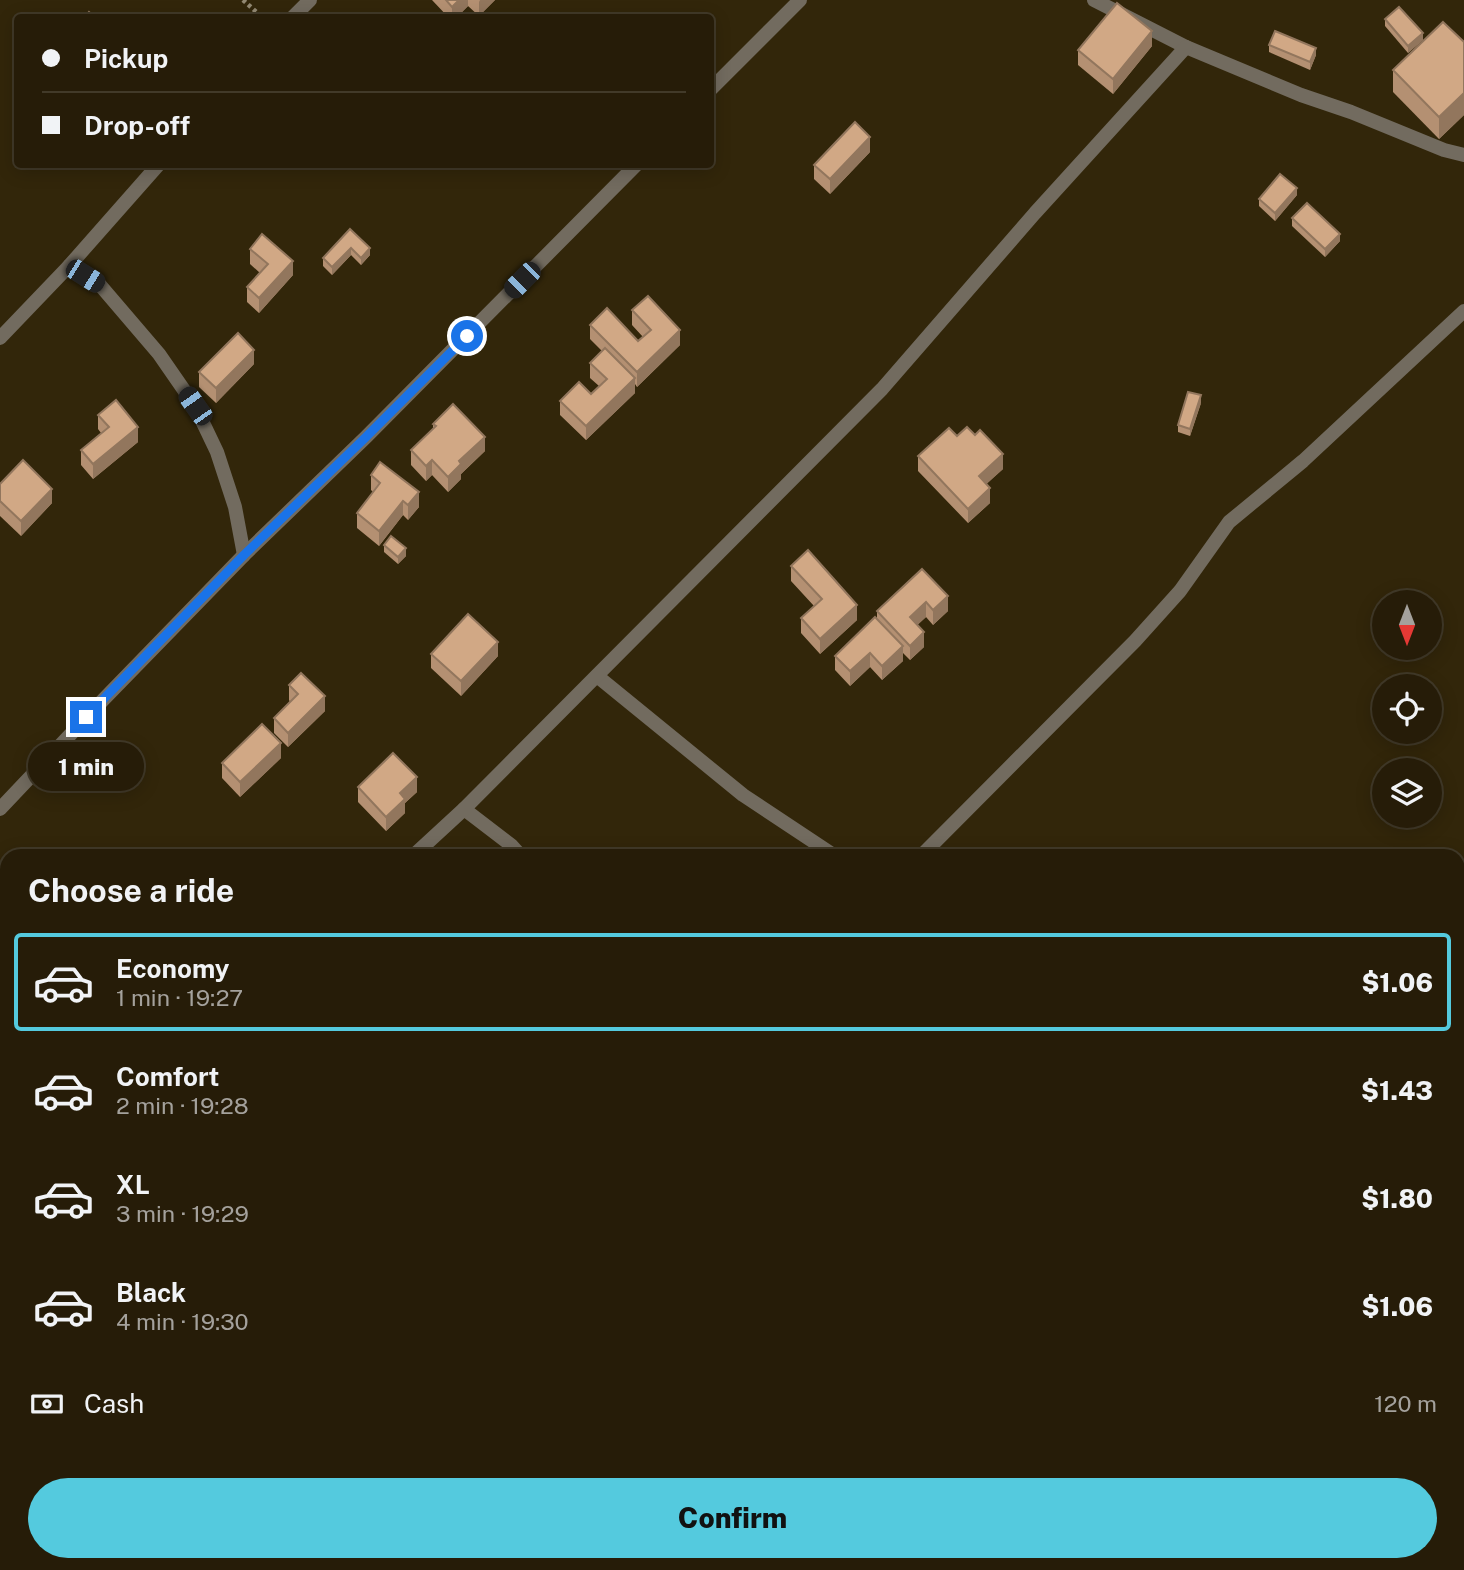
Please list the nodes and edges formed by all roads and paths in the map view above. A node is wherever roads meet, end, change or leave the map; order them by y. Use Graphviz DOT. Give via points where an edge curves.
graph roads {
  1 [pos="243,0"];
  2 [pos="310,0"];
  3 [pos="800,0"];
  4 [pos="1094,0"];
  5 [pos="259,14"];
  6 [pos="296,14"];
  7 [pos="1186,47"];
  8 [pos="714,86"];
  9 [pos="1464,155"];
  10 [pos="155,168"];
  11 [pos="633,168"];
  12 [pos="69,266"];
  13 [pos="1464,311"];
  14 [pos="0,338"];
  15 [pos="244,555"];
  16 [pos="597,676"];
  17 [pos="0,809"];
  18 [pos="464,809"];
  19 [pos="421,849"];
  20 [pos="515,849"];
  21 [pos="824,849"];
  22 [pos="928,849"];
  1 -- 5 [label="path"];
  2 -- 6 [label="street"];
  3 -- 8 [label="street"];
  4 -- 7 [label="street"];
  7 -- 9 [label="street"];
  7 -- 16 [label="street" via="882,388"];
  10 -- 12 [label="street"];
  11 -- 15 [label="street"];
  12 -- 14 [label="street"];
  12 -- 15 [label="street" via="100,285 159,354 195,406 235,507"];
  13 -- 22 [label="street" via="1303,461 1229,522 1180,591 1135,641"];
  15 -- 17 [label="street"];
  16 -- 18 [label="street"];
  16 -- 21 [label="street" via="743,795"];
  18 -- 19 [label="street"];
  18 -- 20 [label="street"];
}
